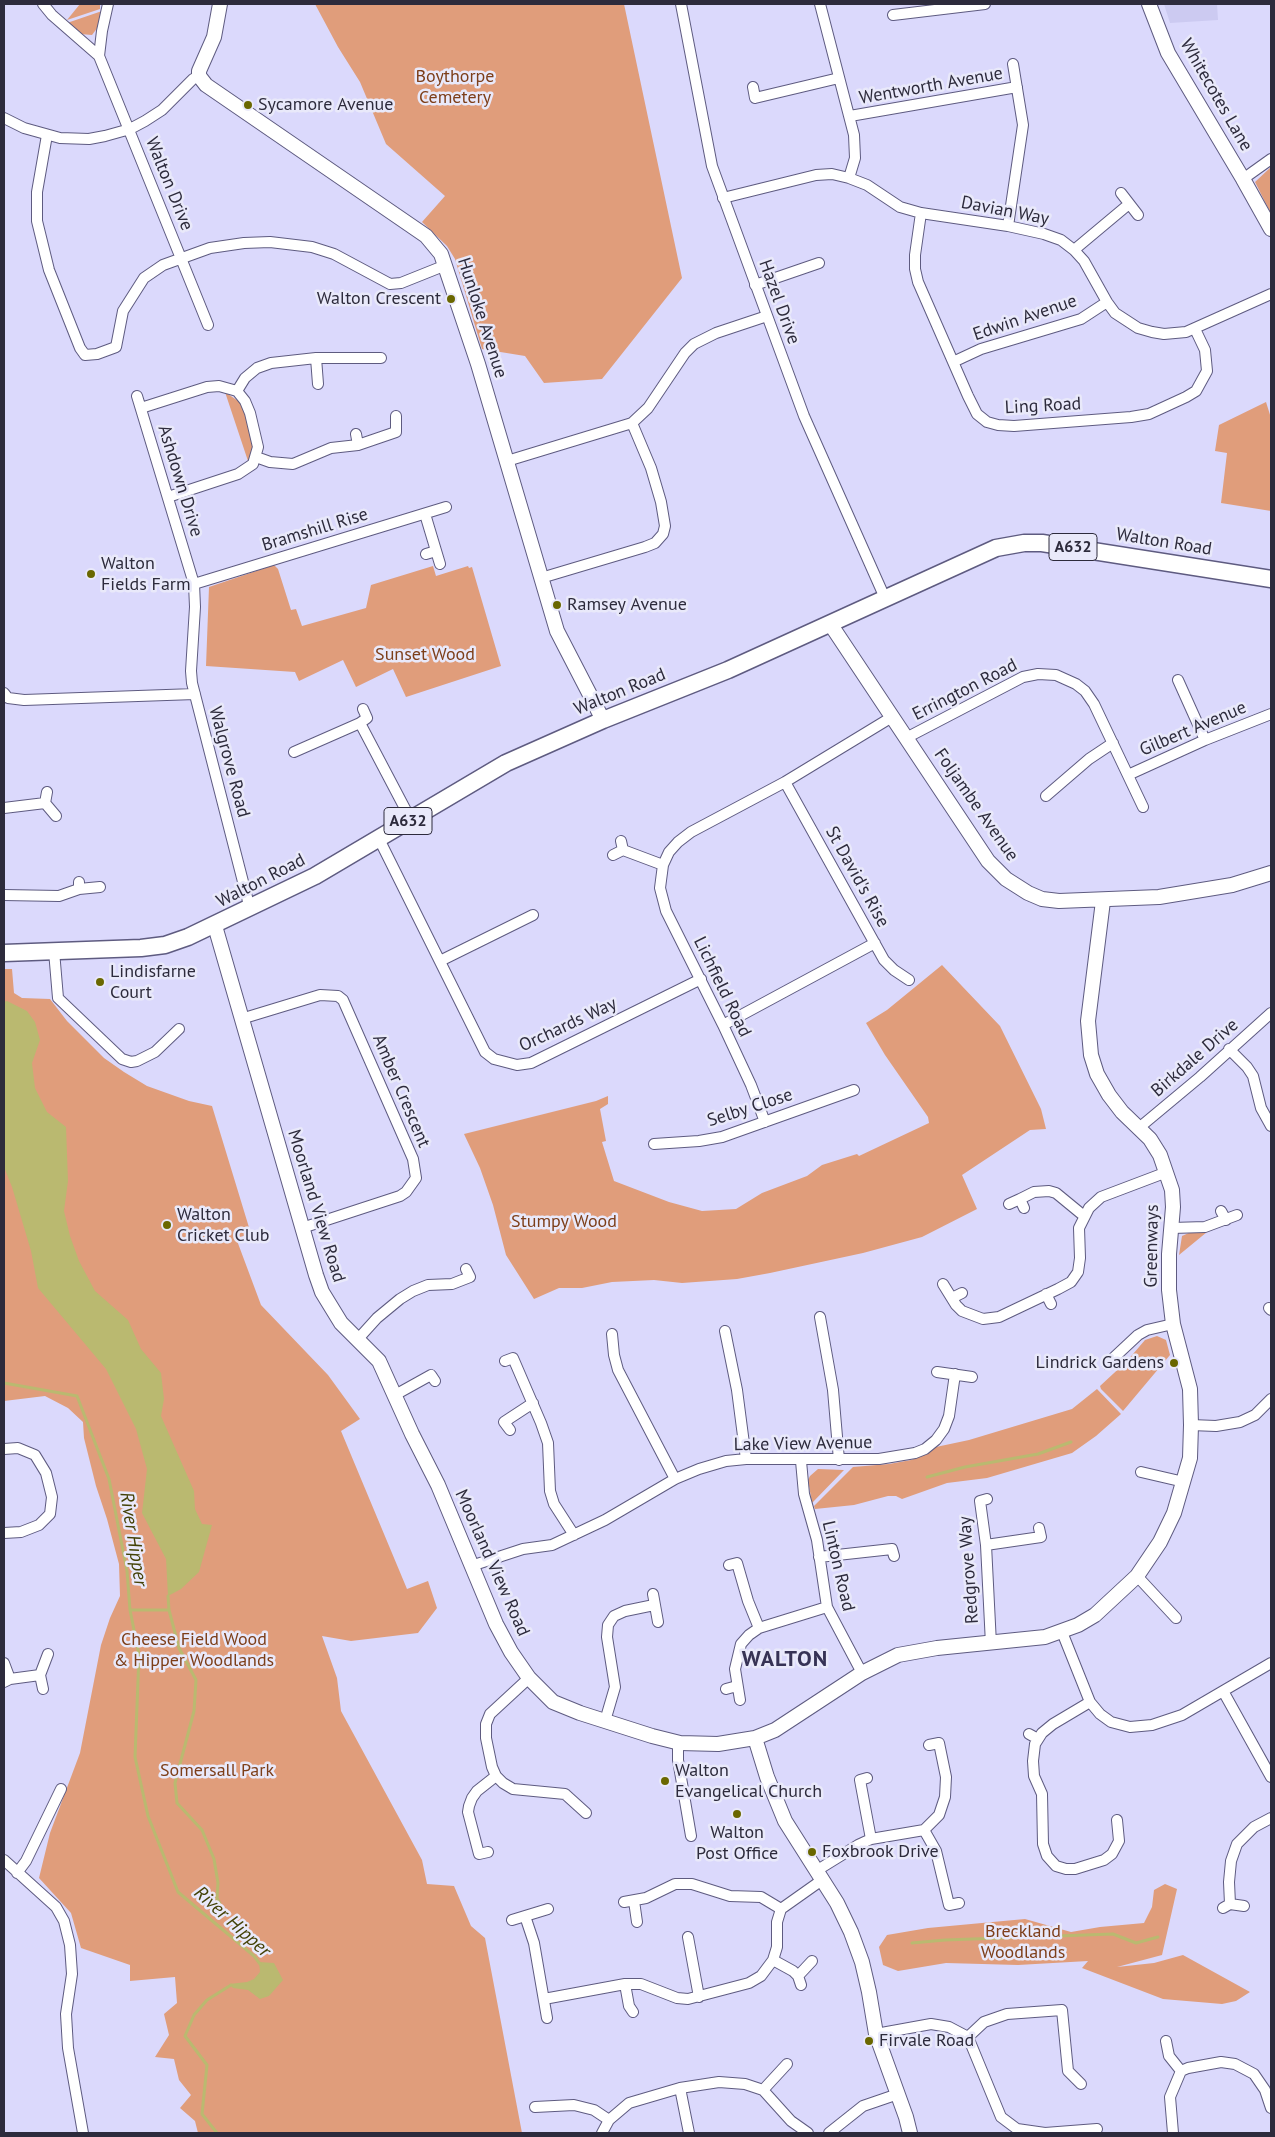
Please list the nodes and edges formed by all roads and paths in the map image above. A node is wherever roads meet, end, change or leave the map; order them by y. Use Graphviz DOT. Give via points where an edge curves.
graph roads {
  1 [pos="43,4"];
  2 [pos="108,4"];
  3 [pos="220,4"];
  4 [pos="681,4"];
  5 [pos="820,4"];
  6 [pos="985,4"];
  7 [pos="1149,4"];
  8 [pos="908,9"];
  9 [pos="893,16"];
  10 [pos="102,31"];
  11 [pos="76,36"];
  12 [pos="99,56"];
  13 [pos="1014,64"];
  14 [pos="199,76"];
  15 [pos="839,78"];
  16 [pos="753,87"];
  17 [pos="1017,87"];
  18 [pos="850,116"];
  19 [pos="4,118"];
  20 [pos="130,129"];
  21 [pos="47,135"];
  22 [pos="1271,159"];
  23 [pos="849,178"];
  24 [pos="1243,179"];
  25 [pos="1121,193"];
  26 [pos="723,198"];
  27 [pos="1130,204"];
  28 [pos="920,213"];
  29 [pos="1138,216"];
  30 [pos="1008,226"];
  31 [pos="1271,230"];
  32 [pos="1074,250"];
  33 [pos="181,258"];
  34 [pos="819,263"];
  35 [pos="446,265"];
  36 [pos="755,285"];
  37 [pos="1271,294"];
  38 [pos="1107,302"];
  39 [pos="767,316"];
  40 [pos="208,325"];
  41 [pos="1195,328"];
  42 [pos="316,358"];
  43 [pos="381,358"];
  44 [pos="953,362"];
  45 [pos="318,384"];
  46 [pos="237,391"];
  47 [pos="137,396"];
  48 [pos="141,408"];
  49 [pos="396,416"];
  50 [pos="632,423"];
  51 [pos="356,434"];
  52 [pos="358,445"];
  53 [pos="256,458"];
  54 [pos="507,461"];
  55 [pos="168,497"];
  56 [pos="446,507"];
  57 [pos="425,514"];
  58 [pos="440,564"];
  59 [pos="541,578"];
  60 [pos="1271,579"];
  61 [pos="194,584"];
  62 [pos="885,598"];
  63 [pos="831,625"];
  64 [pos="1178,680"];
  65 [pos="4,693"];
  66 [pos="195,694"];
  67 [pos="363,709"];
  68 [pos="1271,714"];
  69 [pos="892,717"];
  70 [pos="603,720"];
  71 [pos="360,723"];
  72 [pos="906,738"];
  73 [pos="1205,740"];
  74 [pos="1113,743"];
  75 [pos="294,752"];
  76 [pos="1128,775"];
  77 [pos="785,782"];
  78 [pos="47,792"];
  79 [pos="1046,796"];
  80 [pos="45,803"];
  81 [pos="1143,807"];
  82 [pos="4,808"];
  83 [pos="56,816"];
  84 [pos="411,820"];
  85 [pos="379,839"];
  86 [pos="613,855"];
  87 [pos="663,865"];
  88 [pos="1271,873"];
  89 [pos="100,887"];
  90 [pos="4,895"];
  91 [pos="1103,901"];
  92 [pos="250,909"];
  93 [pos="533,915"];
  94 [pos="215,926"];
  95 [pos="875,943"];
  96 [pos="54,951"];
  97 [pos="4,953"];
  98 [pos="440,961"];
  99 [pos="701,979"];
  100 [pos="909,980"];
  101 [pos="1271,1013"];
  102 [pos="241,1019"];
  103 [pos="723,1025"];
  104 [pos="179,1029"];
  105 [pos="1229,1049"];
  106 [pos="854,1090"];
  107 [pos="765,1122"];
  108 [pos="1271,1126"];
  109 [pos="1140,1127"];
  110 [pos="654,1144"];
  111 [pos="1167,1172"];
  112 [pos="1009,1204"];
  113 [pos="1237,1215"];
  114 [pos="1084,1216"];
  115 [pos="302,1228"];
  116 [pos="1172,1228"];
  117 [pos="466,1269"];
  118 [pos="943,1284"];
  119 [pos="962,1293"];
  120 [pos="952,1298"];
  121 [pos="820,1317"];
  122 [pos="1173,1324"];
  123 [pos="725,1331"];
  124 [pos="612,1334"];
  125 [pos="358,1339"];
  126 [pos="505,1361"];
  127 [pos="1107,1364"];
  128 [pos="937,1372"];
  129 [pos="955,1374"];
  130 [pos="972,1377"];
  131 [pos="435,1381"];
  132 [pos="396,1395"];
  133 [pos="533,1403"];
  134 [pos="1269,1405"];
  135 [pos="1191,1425"];
  136 [pos="510,1430"];
  137 [pos="4,1449"];
  138 [pos="746,1459"];
  139 [pos="801,1460"];
  140 [pos="839,1460"];
  141 [pos="1141,1472"];
  142 [pos="675,1479"];
  143 [pos="1184,1482"];
  144 [pos="987,1499"];
  145 [pos="1039,1528"];
  146 [pos="4,1533"];
  147 [pos="574,1535"];
  148 [pos="986,1545"];
  149 [pos="894,1556"];
  150 [pos="819,1557"];
  151 [pos="729,1565"];
  152 [pos="471,1566"];
  153 [pos="1137,1576"];
  154 [pos="1117,1596"];
  155 [pos="828,1608"];
  156 [pos="1176,1618"];
  157 [pos="658,1622"];
  158 [pos="759,1628"];
  159 [pos="1062,1632"];
  160 [pos="991,1644"];
  161 [pos="48,1654"];
  162 [pos="4,1663"];
  163 [pos="1271,1663"];
  164 [pos="862,1673"];
  165 [pos="40,1675"];
  166 [pos="529,1678"];
  167 [pos="7,1680"];
  168 [pos="737,1686"];
  169 [pos="43,1689"];
  170 [pos="726,1689"];
  171 [pos="1222,1691"];
  172 [pos="740,1700"];
  173 [pos="1090,1702"];
  174 [pos="605,1721"];
  175 [pos="755,1738"];
  176 [pos="678,1743"];
  177 [pos="929,1745"];
  178 [pos="496,1776"];
  179 [pos="1271,1777"];
  180 [pos="868,1778"];
  181 [pos="61,1789"];
  182 [pos="586,1813"];
  183 [pos="1271,1818"];
  184 [pos="1117,1820"];
  185 [pos="924,1830"];
  186 [pos="691,1836"];
  187 [pos="871,1839"];
  188 [pos="488,1852"];
  189 [pos="4,1860"];
  190 [pos="17,1873"];
  191 [pos="819,1875"];
  192 [pos="959,1903"];
  193 [pos="1244,1906"];
  194 [pos="548,1909"];
  195 [pos="781,1909"];
  196 [pos="525,1916"];
  197 [pos="512,1920"];
  198 [pos="637,1922"];
  199 [pos="688,1937"];
  200 [pos="773,1960"];
  201 [pos="812,1961"];
  202 [pos="625,1984"];
  203 [pos="699,1997"];
  204 [pos="544,1999"];
  205 [pos="634,2012"];
  206 [pos="547,2018"];
  207 [pos="876,2034"];
  208 [pos="968,2037"];
  209 [pos="1166,2041"];
  210 [pos="787,2064"];
  211 [pos="1181,2071"];
  212 [pos="1081,2084"];
  213 [pos="680,2088"];
  214 [pos="763,2090"];
  215 [pos="898,2094"];
  216 [pos="534,2107"];
  217 [pos="1271,2108"];
  218 [pos="609,2120"];
  219 [pos="1097,2129"];
  220 [pos="84,2133"];
  221 [pos="602,2133"];
  222 [pos="689,2133"];
  223 [pos="808,2133"];
  224 [pos="829,2133"];
  225 [pos="910,2133"];
  226 [pos="1045,2133"];
  227 [pos="1173,2133"];
  1 -- 11 [label="street, Walton Drive"];
  2 -- 10 [label="street, Walton Drive"];
  3 -- 14 [label="street" via="214,37"];
  4 -- 26 [label="street, Hazel Drive" via="708,150"];
  5 -- 15 [label="street"];
  6 -- 8 [label="street"];
  7 -- 24 [label="street, Whitecotes Lane" via="1168,53"];
  8 -- 9 [label="street"];
  10 -- 11 [label="street" via="86,40"];
  10 -- 12 [label="street, Walton Drive"];
  11 -- 12 [label="street, Walton Drive"];
  12 -- 20 [label="street, Walton Drive"];
  13 -- 17 [label="street, Wentworth Avenue"];
  14 -- 20 [label="street" via="162,110"];
  14 -- 35 [label="street, Hunloke Avenue" via="214,92 426,236"];
  15 -- 16 [label="street" via="755,98"];
  15 -- 18 [label="street"];
  17 -- 18 [label="street, Wentworth Avenue"];
  17 -- 30 [label="street, Wentworth Avenue" via="1023,125"];
  18 -- 23 [label="street" via="855,158"];
  19 -- 21 [label="street"];
  20 -- 21 [label="street" via="89,139"];
  20 -- 33 [label="street, Walton Drive"];
  21 -- 33 [label="street" via="37,221 49,270 80,348 86,355 116,347 123,311 137,285 153,271"];
  22 -- 24 [label="street"];
  23 -- 26 [label="street, Davian Way" via="816,175"];
  23 -- 28 [label="street, Davian Way" via="867,185 900,207"];
  24 -- 31 [label="street, Whitecotes Lane"];
  25 -- 27 [label="street"];
  26 -- 36 [label="street, Hazel Drive"];
  27 -- 29 [label="street"];
  27 -- 32 [label="street"];
  28 -- 30 [label="street, Davian Way"];
  28 -- 44 [label="street, Ling Road" via="915,269"];
  30 -- 32 [label="street, Davian Way" via="1061,240"];
  32 -- 38 [label="street, Davian Way" via="1084,261"];
  33 -- 35 [label="street" via="210,248 244,243 296,244 334,254 386,283 396,284"];
  33 -- 40 [label="street, Walton Drive"];
  34 -- 36 [label="street"];
  35 -- 54 [label="street, Hunloke Avenue"];
  36 -- 39 [label="street, Hazel Drive"];
  37 -- 41 [label="street, Davian Way"];
  38 -- 41 [label="street, Davian Way" via="1120,317 1138,328 1164,334"];
  38 -- 44 [label="street, Edwin Avenue" via="1081,319 981,349"];
  39 -- 50 [label="street" via="694,344 648,408"];
  39 -- 62 [label="street, Hazel Drive" via="816,447"];
  41 -- 44 [label="street, Ling Road" via="1208,362 1201,385 1186,397 1149,414 1131,417 998,426 977,414"];
  42 -- 43 [label="street"];
  42 -- 45 [label="street"];
  42 -- 46 [label="street" via="271,363 257,368"];
  46 -- 48 [label="street" via="213,386"];
  46 -- 53 [label="street" via="250,413 258,447"];
  47 -- 48 [label="street, Ashdown Drive"];
  48 -- 55 [label="street, Ashdown Drive"];
  49 -- 52 [label="street" via="396,432"];
  50 -- 54 [label="street"];
  50 -- 59 [label="street" via="661,502 665,526 662,534 645,547"];
  51 -- 52 [label="street"];
  52 -- 53 [label="street" via="331,448 294,464"];
  53 -- 55 [label="street" via="244,472"];
  54 -- 59 [label="street, Hunloke Avenue"];
  55 -- 61 [label="street, Ashdown Drive"];
  56 -- 57 [label="street, Bramshill Rise"];
  57 -- 58 [label="street" via="431,553"];
  57 -- 61 [label="street, Bramshill Rise"];
  59 -- 70 [label="street, Hunloke Avenue" via="557,631"];
  60 -- 62 [label="main road, Walton Road / A632" via="1062,545 1024,543 988,551"];
  61 -- 66 [label="street, Ashdown Drive" via="191,671"];
  62 -- 63 [label="main road, Walton Road / A632"];
  63 -- 69 [label="street, Foljambe Avenue"];
  63 -- 70 [label="main road, Walton Road / A632"];
  64 -- 73 [label="street"];
  65 -- 66 [label="street, Walgrove Road" via="8,698 24,700"];
  66 -- 92 [label="street, Walgrove Road"];
  67 -- 71 [label="street" via="367,718"];
  68 -- 73 [label="street, Gilbert Avenue"];
  69 -- 72 [label="street, Foljambe Avenue"];
  69 -- 77 [label="street, Lichfield Road"];
  70 -- 84 [label="main road, Walton Road / A632" via="506,763"];
  71 -- 75 [label="street" via="330,731"];
  71 -- 84 [label="street"];
  72 -- 74 [label="street, Errington Road" via="1016,680 1046,674 1065,678 1085,691"];
  72 -- 91 [label="street, Foljambe Avenue" via="988,861 1006,879 1042,899"];
  73 -- 76 [label="street, Gilbert Avenue"];
  74 -- 76 [label="street, Errington Road"];
  74 -- 79 [label="street"];
  76 -- 81 [label="street, Errington Road"];
  77 -- 87 [label="street, Lichfield Road" via="691,832 669,852"];
  77 -- 95 [label="street, St David's Rise"];
  78 -- 80 [label="street"];
  80 -- 82 [label="street"];
  80 -- 83 [label="street"];
  84 -- 85 [label="main road, Walton Road / A632"];
  85 -- 92 [label="main road, Walton Road / A632"];
  85 -- 98 [label="street, Orchards Way"];
  86 -- 87 [label="street" via="622,846"];
  87 -- 99 [label="street, Lichfield Road" via="660,876 662,899"];
  88 -- 91 [label="street, Foljambe Avenue" via="1232,886 1196,893"];
  89 -- 90 [label="street" via="79,886 59,896"];
  91 -- 109 [label="street, Greenways" via="1090,1004 1090,1048 1096,1074 1109,1095"];
  92 -- 94 [label="main road, Walton Road / A632"];
  93 -- 98 [label="street"];
  94 -- 96 [label="main road, Walton Road / A632" via="165,945"];
  94 -- 102 [label="street, Moorland View Road"];
  95 -- 100 [label="street, St David's Rise" via="884,960"];
  95 -- 103 [label="street"];
  96 -- 97 [label="main road, Walton Road / A632"];
  96 -- 104 [label="street" via="60,1001 126,1061 158,1055"];
  98 -- 99 [label="street, Orchards Way" via="485,1052 517,1065 531,1063"];
  99 -- 103 [label="street, Lichfield Road"];
  101 -- 105 [label="street, Birkdale Drive"];
  102 -- 115 [label="street, Moorland View Road"];
  102 -- 115 [label="street, Amber Crescent" via="320,995 338,996 344,1000 413,1159 416,1178 400,1196"];
  103 -- 107 [label="street, Lichfield Road"];
  105 -- 108 [label="street" via="1253,1076 1261,1108"];
  105 -- 109 [label="street, Birkdale Drive"];
  106 -- 107 [label="street, Selby Close"];
  107 -- 110 [label="street, Selby Close" via="722,1137"];
  109 -- 111 [label="street, Greenways" via="1160,1155"];
  111 -- 114 [label="street" via="1101,1197"];
  111 -- 116 [label="street, Greenways" via="1172,1190"];
  112 -- 114 [label="street" via="1022,1204 1042,1190 1056,1193"];
  113 -- 116 [label="street" via="1224,1216 1205,1227"];
  114 -- 120 [label="street" via="1078,1228 1078,1272 1071,1282 1049,1299 993,1319 983,1319 968,1314"];
  115 -- 125 [label="street, Moorland View Road" via="322,1292 341,1323"];
  116 -- 122 [label="street, Greenways" via="1169,1290"];
  117 -- 125 [label="street" via="470,1277 461,1281 428,1285 406,1295 388,1308"];
  118 -- 120 [label="street"];
  119 -- 120 [label="street"];
  121 -- 140 [label="street" via="833,1390"];
  122 -- 127 [label="street" via="1138,1335"];
  122 -- 135 [label="street, Greenways" via="1190,1389"];
  123 -- 138 [label="street"];
  124 -- 142 [label="street" via="618,1370"];
  125 -- 132 [label="street, Moorland View Road" via="378,1360"];
  126 -- 133 [label="street" via="513,1358"];
  128 -- 129 [label="street"];
  129 -- 130 [label="street"];
  129 -- 140 [label="street, Lake View Avenue" via="949,1416 936,1440 924,1448 897,1457"];
  131 -- 132 [label="street" via="431,1375"];
  132 -- 152 [label="street, Moorland View Road"];
  133 -- 136 [label="street" via="504,1422"];
  133 -- 147 [label="street" via="548,1443 550,1491 554,1504"];
  134 -- 135 [label="street" via="1240,1422 1216,1426"];
  135 -- 143 [label="street, Greenways" via="1190,1458"];
  137 -- 146 [label="street" via="18,1448 35,1455 46,1473 52,1497 50,1514 38,1524 21,1532"];
  138 -- 139 [label="street, Lake View Avenue"];
  138 -- 142 [label="street, Lake View Avenue" via="699,1469"];
  139 -- 140 [label="street, Lake View Avenue"];
  139 -- 150 [label="street, Linton Road" via="804,1494 818,1540"];
  141 -- 143 [label="street"];
  142 -- 147 [label="street, Lake View Avenue"];
  143 -- 153 [label="street, Greenways" via="1160,1542"];
  144 -- 148 [label="street, Redgrove Way" via="980,1501"];
  145 -- 148 [label="street" via="1041,1537"];
  147 -- 152 [label="street, Lake View Avenue" via="552,1545 523,1548"];
  148 -- 160 [label="street, Redgrove Way"];
  149 -- 150 [label="street" via="892,1549"];
  150 -- 155 [label="street, Linton Road"];
  151 -- 158 [label="street" via="738,1564"];
  152 -- 166 [label="street, Moorland View Road" via="496,1624"];
  153 -- 154 [label="street, Greenways"];
  153 -- 156 [label="street"];
  154 -- 159 [label="street, Moorland View Road" via="1095,1615"];
  155 -- 158 [label="street"];
  155 -- 164 [label="street, Linton Road"];
  157 -- 174 [label="street" via="653,1600 614,1616 608,1626 606,1637 615,1687"];
  158 -- 168 [label="street" via="741,1644 735,1668"];
  159 -- 160 [label="street, Moorland View Road"];
  159 -- 173 [label="street"];
  160 -- 164 [label="street, Moorland View Road" via="898,1655"];
  161 -- 165 [label="street"];
  162 -- 167 [label="street"];
  163 -- 171 [label="street"];
  164 -- 175 [label="street, Moorland View Road" via="775,1730"];
  165 -- 167 [label="street"];
  165 -- 169 [label="street"];
  166 -- 174 [label="street, Moorland View Road" via="553,1702"];
  166 -- 178 [label="street" via="490,1714 486,1724"];
  168 -- 170 [label="street"];
  168 -- 172 [label="street"];
  171 -- 173 [label="street" via="1182,1715 1152,1725 1130,1727 1111,1722"];
  171 -- 179 [label="street"];
  173 -- 184 [label="street" via="1034,1737 1034,1776 1042,1794 1043,1844 1047,1856 1056,1866 1075,1869 1104,1860 1112,1854 1119,1841"];
  174 -- 176 [label="street, Moorland View Road"];
  175 -- 176 [label="street, Moorland View Road" via="718,1744"];
  175 -- 191 [label="street" via="785,1821"];
  176 -- 186 [label="street"];
  177 -- 185 [label="street" via="939,1743 946,1783 939,1815"];
  178 -- 182 [label="street" via="513,1789 565,1794"];
  178 -- 188 [label="street" via="477,1791 468,1812 479,1854"];
  180 -- 187 [label="street" via="860,1780"];
  181 -- 190 [label="street"];
  183 -- 193 [label="street" via="1254,1827 1237,1844 1231,1861 1227,1906"];
  185 -- 187 [label="street"];
  185 -- 192 [label="street" via="936,1851 949,1905"];
  187 -- 191 [label="street"];
  189 -- 190 [label="street"];
  190 -- 220 [label="street" via="56,1907 64,1921 72,1974 66,2014 68,2048"];
  191 -- 195 [label="street"];
  191 -- 207 [label="street" via="851,1932 864,1970"];
  194 -- 196 [label="street"];
  195 -- 198 [label="street" via="761,1897 730,1896 692,1884 674,1884 629,1901"];
  195 -- 200 [label="street"];
  196 -- 197 [label="street"];
  196 -- 204 [label="street" via="534,1943"];
  199 -- 203 [label="street" via="686,1950"];
  200 -- 201 [label="street" via="793,1971 799,1981"];
  200 -- 203 [label="street" via="761,1976 749,1983"];
  202 -- 203 [label="street" via="641,1984 677,1998"];
  202 -- 204 [label="street"];
  202 -- 205 [label="street" via="629,2006"];
  204 -- 206 [label="street"];
  207 -- 208 [label="street" via="931,2024 949,2027"];
  207 -- 215 [label="street"];
  208 -- 212 [label="street" via="984,2022 1007,2014 1062,2010 1068,2071"];
  208 -- 226 [label="street" via="1000,2117 1017,2129"];
  209 -- 211 [label="street" via="1169,2056"];
  210 -- 214 [label="street"];
  211 -- 217 [label="street" via="1221,2062 1235,2064 1254,2074 1265,2090"];
  211 -- 227 [label="street" via="1170,2097"];
  213 -- 214 [label="street" via="719,2082 745,2084"];
  213 -- 218 [label="street" via="630,2103"];
  213 -- 222 [label="street"];
  214 -- 223 [label="street" via="791,2121"];
  215 -- 224 [label="street" via="863,2106"];
  215 -- 225 [label="street"];
  216 -- 218 [label="street" via="574,2105 594,2110"];
  218 -- 221 [label="street"];
  219 -- 226 [label="street"];
}
